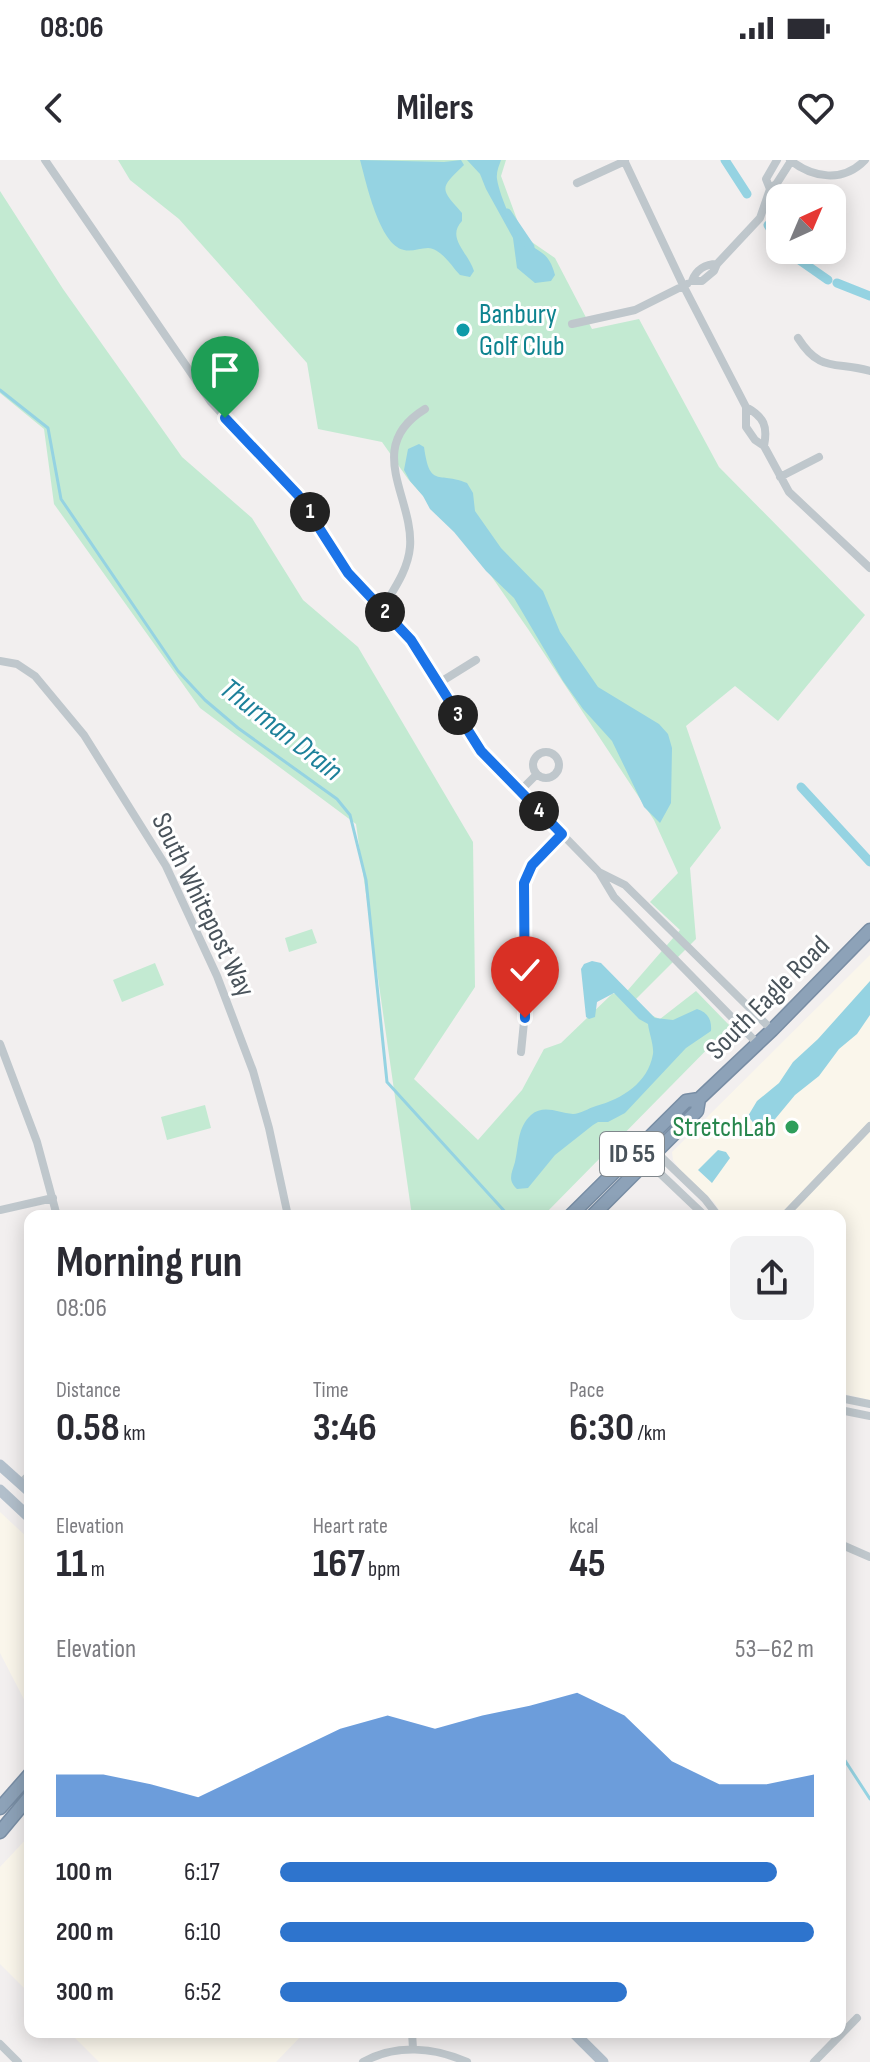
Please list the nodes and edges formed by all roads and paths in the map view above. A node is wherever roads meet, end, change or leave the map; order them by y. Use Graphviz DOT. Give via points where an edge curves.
graph roads {
  1 [pos="45,160"];
  2 [pos="777,160"];
  3 [pos="865,160"];
  4 [pos="624,161"];
  5 [pos="790,161"];
  6 [pos="577,183"];
  7 [pos="768,184"];
  8 [pos="776,184"];
  9 [pos="766,201"];
  10 [pos="684,287"];
  11 [pos="572,324"];
  12 [pos="798,338"];
  13 [pos="870,371"];
  14 [pos="746,407"];
  15 [pos="425,409"];
  16 [pos="764,446"];
  17 [pos="819,457"];
  18 [pos="780,477"];
  19 [pos="870,568"];
  20 [pos="382,609"];
  21 [pos="476,660"];
  22 [pos="0,661"];
  23 [pos="439,683"];
  24 [pos="537,774"];
  25 [pos="519,792"];
  26 [pos="562,834"];
  27 [pos="599,872"];
  28 [pos="870,930"];
  29 [pos="772,1030"];
  30 [pos="0,1044"];
  31 [pos="758,1044"];
  32 [pos="521,1052"];
  33 [pos="699,1099"];
  34 [pos="870,1126"];
  35 [pos="652,1135"];
  36 [pos="652,1156"];
  37 [pos="53,1198"];
  38 [pos="0,1210"];
  39 [pos="56,1210"];
  40 [pos="287,1210"];
  41 [pos="576,1210"];
  42 [pos="587,1210"];
  43 [pos="598,1210"];
  44 [pos="700,1210"];
  45 [pos="713,1210"];
  46 [pos="790,1210"];
  47 [pos="846,1399"];
  48 [pos="870,1404"];
  49 [pos="846,1411"];
  50 [pos="870,1416"];
  51 [pos="0,1465"];
  52 [pos="24,1487"];
  53 [pos="0,1490"];
  54 [pos="24,1512"];
  55 [pos="846,1547"];
  56 [pos="870,1557"];
  57 [pos="24,1781"];
  58 [pos="24,1803"];
  59 [pos="0,1808"];
  60 [pos="0,1832"];
  61 [pos="857,2018"];
  62 [pos="846,2029"];
  63 [pos="412,2038"];
  64 [pos="579,2038"];
  65 [pos="837,2038"];
  66 [pos="0,2044"];
  67 [pos="413,2049"];
  68 [pos="18,2062"];
  69 [pos="363,2062"];
  70 [pos="467,2062"];
  71 [pos="603,2062"];
  72 [pos="814,2062"];
  1 -- 20 [label="street" via="211,402 298,495 348,573"];
  2 -- 7 [label="street"];
  3 -- 5 [label="street" via="852,171 825,176"];
  4 -- 6 [label="street"];
  4 -- 10 [label="street"];
  5 -- 8 [label="street"];
  9 -- 10 [label="street" via="760,218 717,264 695,272"];
  10 -- 11 [label="street" via="622,314"];
  10 -- 14 [label="street"];
  12 -- 13 [label="street" via="810,356 825,364"];
  14 -- 16 [label="street" via="746,427"];
  14 -- 16 [label="street" via="765,423"];
  15 -- 20 [label="street" via="408,422 395,454 410,551"];
  16 -- 18 [label="street"];
  17 -- 18 [label="street"];
  18 -- 19 [label="street" via="799,503"];
  20 -- 23 [label="street" via="411,640"];
  21 -- 23 [label="street"];
  22 -- 40 [label="street, South Whitepost Way" via="35,676 84,735 166,866 248,1057"];
  23 -- 25 [label="street" via="481,751"];
  24 -- 25 [label="street"];
  25 -- 26 [label="street"];
  26 -- 27 [label="street"];
  26 -- 32 [label="street" via="532,865 524,883 526,1002"];
  27 -- 29 [label="street" via="625,885"];
  27 -- 31 [label="street" via="614,897"];
  28 -- 29 [label="highway, South Eagle Road / ID 55"];
  29 -- 31 [label="highway, South Eagle Road / ID 55"];
  30 -- 37 [label="street"];
  31 -- 33 [label="highway, South Eagle Road / ID 55"];
  33 -- 35 [label="highway, South Eagle Road / ID 55" via="686,1101"];
  33 -- 36 [label="highway, South Eagle Road / ID 55" via="697,1111"];
  34 -- 46 [label="street"];
  35 -- 41 [label="highway, South Eagle Road / ID 55"];
  35 -- 42 [label="highway" via="648,1148"];
  36 -- 43 [label="highway, South Eagle Road / ID 55"];
  36 -- 44 [label="street"];
  36 -- 45 [label="street"];
  37 -- 38 [label="street"];
  37 -- 39 [label="street"];
  47 -- 48 [label="street"];
  49 -- 50 [label="street"];
  51 -- 52 [label="main road"];
  53 -- 54 [label="main road"];
  55 -- 56 [label="street"];
  57 -- 59 [label="highway"];
  58 -- 60 [label="highway"];
  61 -- 62 [label="street"];
  63 -- 67 [label="street"];
  64 -- 71 [label="main road"];
  65 -- 72 [label="street"];
  66 -- 68 [label="street"];
  67 -- 69 [label="street"];
  67 -- 70 [label="street"];
}
